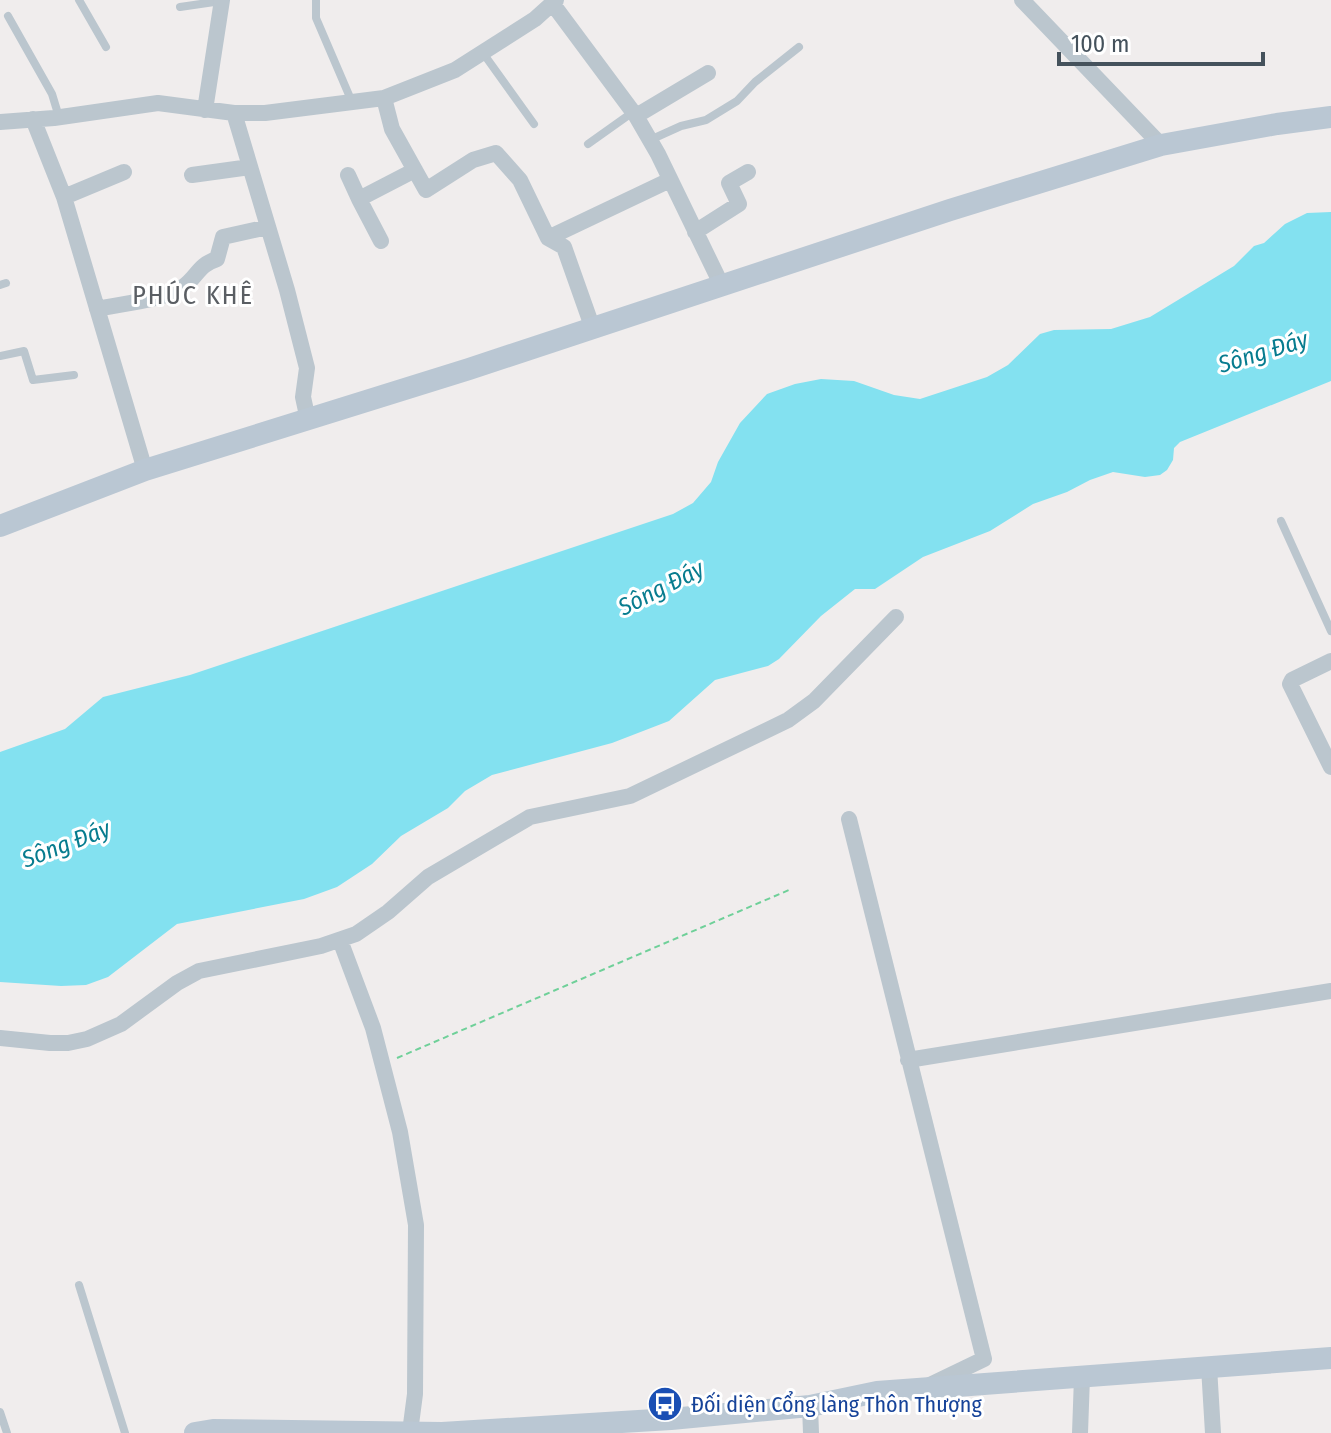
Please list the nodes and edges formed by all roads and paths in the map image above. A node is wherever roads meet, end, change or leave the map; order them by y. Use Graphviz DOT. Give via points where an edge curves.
graph roads {
  1 [pos="79,0"];
  2 [pos="316,0"];
  3 [pos="1022,0"];
  4 [pos="222,1"];
  5 [pos="554,2"];
  6 [pos="180,7"];
  7 [pos="8,16"];
  8 [pos="106,47"];
  9 [pos="799,47"];
  10 [pos="483,53"];
  11 [pos="708,73"];
  12 [pos="384,98"];
  13 [pos="353,103"];
  14 [pos="205,110"];
  15 [pos="234,113"];
  16 [pos="634,114"];
  17 [pos="60,117"];
  18 [pos="1331,117"];
  19 [pos="33,119"];
  20 [pos="0,122"];
  21 [pos="534,124"];
  22 [pos="650,140"];
  23 [pos="588,144"];
  24 [pos="1161,145"];
  25 [pos="250,167"];
  26 [pos="415,170"];
  27 [pos="124,172"];
  28 [pos="748,172"];
  29 [pos="192,175"];
  30 [pos="348,175"];
  31 [pos="670,180"];
  32 [pos="64,197"];
  33 [pos="359,199"];
  34 [pos="268,227"];
  35 [pos="695,232"];
  36 [pos="548,238"];
  37 [pos="381,241"];
  38 [pos="722,286"];
  39 [pos="97,309"];
  40 [pos="593,329"];
  41 [pos="0,356"];
  42 [pos="74,375"];
  43 [pos="308,420"];
  44 [pos="145,470"];
  45 [pos="1281,521"];
  46 [pos="0,526"];
  47 [pos="896,617"];
  48 [pos="1331,631"];
  49 [pos="1331,661"];
  50 [pos="1331,767"];
  51 [pos="849,819"];
  52 [pos="789,890"];
  53 [pos="340,940"];
  54 [pos="1331,991"];
  55 [pos="0,1038"];
  56 [pos="908,1060"];
  57 [pos="383,1064"];
  58 [pos="79,1285"];
  59 [pos="1331,1358"];
  60 [pos="1209,1367"];
  61 [pos="1082,1377"];
  62 [pos="921,1389"];
  63 [pos="810,1406"];
  64 [pos="0,1412"];
  65 [pos="310,1432"];
  66 [pos="410,1432"];
  67 [pos="7,1433"];
  68 [pos="125,1433"];
  69 [pos="195,1433"];
  70 [pos="442,1433"];
  71 [pos="811,1433"];
  72 [pos="1080,1433"];
  73 [pos="1213,1433"];
  1 -- 8 [label="lane"];
  2 -- 13 [label="lane" via="316,18"];
  3 -- 24 [label="street"];
  4 -- 6 [label="lane"];
  4 -- 14 [label="street"];
  5 -- 10 [label="street"];
  5 -- 16 [label="street"];
  7 -- 17 [label="lane"];
  9 -- 22 [label="lane" via="737,101 706,120"];
  10 -- 12 [label="street"];
  10 -- 21 [label="lane"];
  11 -- 16 [label="street"];
  12 -- 13 [label="street"];
  12 -- 26 [label="street" via="392,129"];
  13 -- 15 [label="street"];
  14 -- 15 [label="street"];
  14 -- 17 [label="street" via="158,103"];
  15 -- 25 [label="street"];
  16 -- 22 [label="street"];
  16 -- 23 [label="lane"];
  17 -- 19 [label="street"];
  18 -- 24 [label="street"];
  19 -- 20 [label="street"];
  19 -- 32 [label="street"];
  22 -- 31 [label="street"];
  24 -- 38 [label="street"];
  25 -- 29 [label="street"];
  25 -- 34 [label="street"];
  26 -- 33 [label="street"];
  26 -- 36 [label="street" via="426,190 473,160 496,153 520,180"];
  27 -- 32 [label="street"];
  28 -- 35 [label="street" via="729,183 739,204"];
  30 -- 33 [label="street"];
  31 -- 35 [label="street"];
  31 -- 36 [label="street"];
  32 -- 39 [label="street"];
  33 -- 37 [label="street"];
  34 -- 39 [label="street" via="223,237 217,259 204,263 183,287"];
  34 -- 43 [label="street" via="307,368 303,397"];
  35 -- 38 [label="street"];
  36 -- 40 [label="street" via="564,247"];
  38 -- 40 [label="street"];
  39 -- 44 [label="street"];
  40 -- 43 [label="street"];
  41 -- 42 [label="lane" via="24,351 33,380"];
  43 -- 44 [label="street"];
  44 -- 46 [label="street"];
  45 -- 48 [label="lane"];
  47 -- 53 [label="street" via="814,701 788,720 630,796 530,817 428,877 370,925"];
  49 -- 50 [label="street" via="1290,684"];
  51 -- 56 [label="street"];
  52 -- 57 [label="path"];
  53 -- 55 [label="street" via="199,971 121,1024 87,1039 50,1043"];
  53 -- 57 [label="street"];
  54 -- 56 [label="street"];
  56 -- 62 [label="street" via="984,1359"];
  57 -- 66 [label="street" via="416,1225"];
  58 -- 68 [label="lane"];
  59 -- 60 [label="street"];
  60 -- 61 [label="street"];
  60 -- 73 [label="street"];
  61 -- 62 [label="street"];
  61 -- 72 [label="street"];
  62 -- 63 [label="street"];
  63 -- 70 [label="street"];
  63 -- 71 [label="street"];
  64 -- 67 [label="lane"];
  65 -- 66 [label="street"];
  65 -- 69 [label="street"];
  66 -- 70 [label="street"];
}
